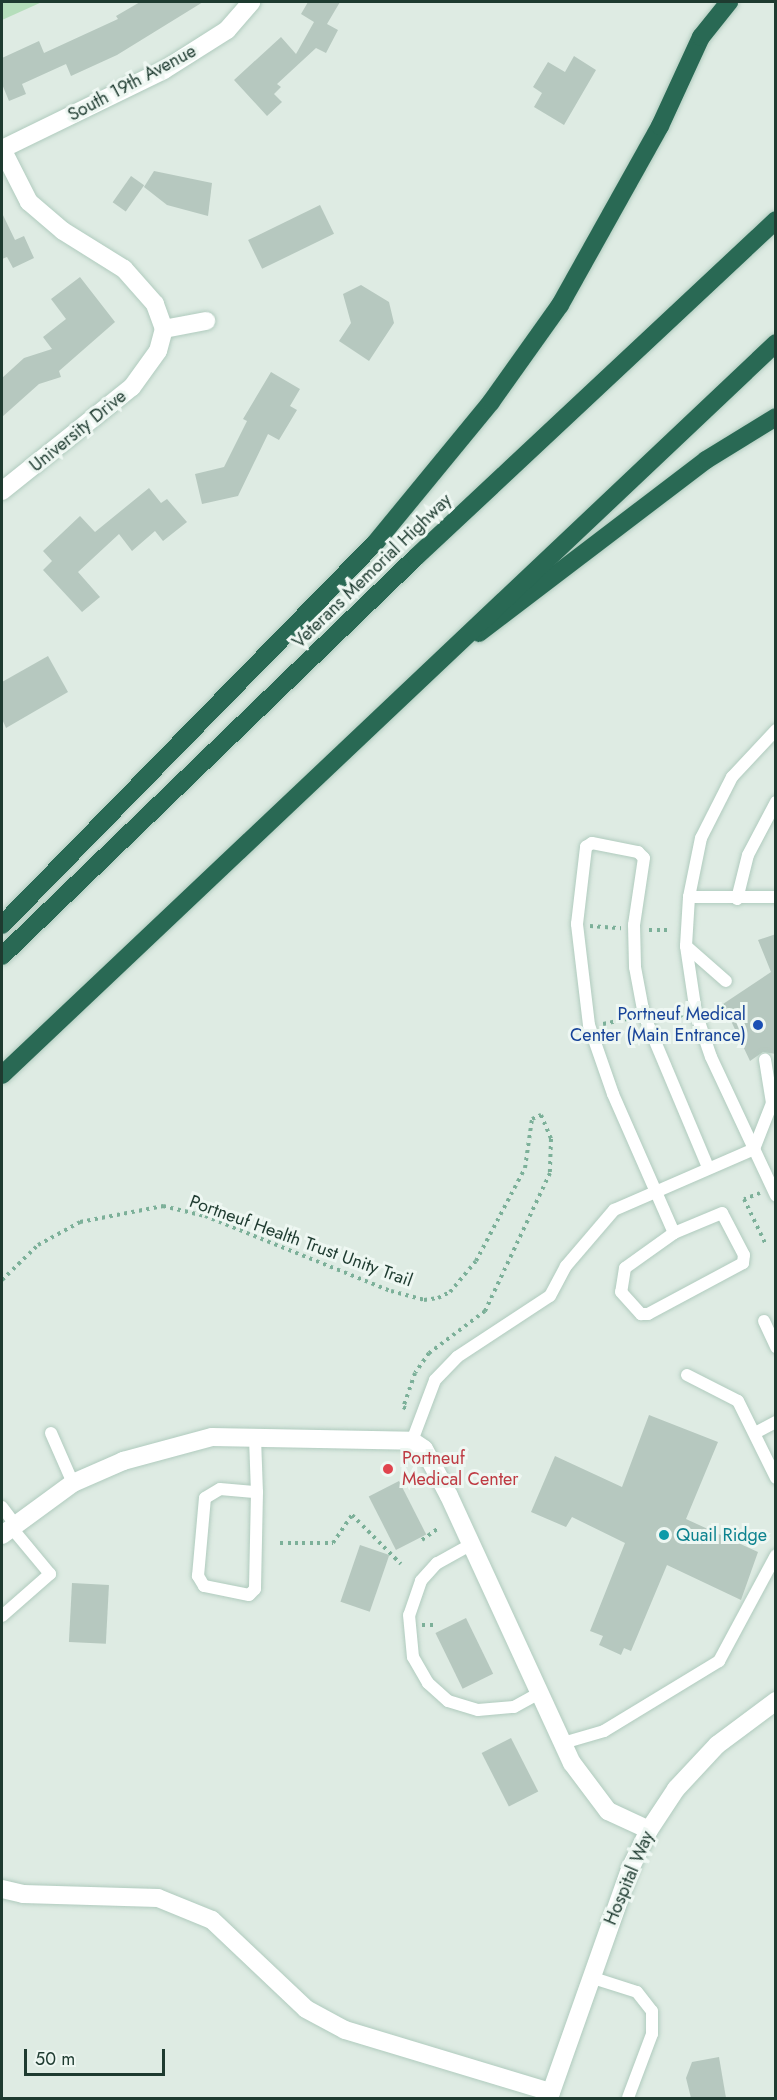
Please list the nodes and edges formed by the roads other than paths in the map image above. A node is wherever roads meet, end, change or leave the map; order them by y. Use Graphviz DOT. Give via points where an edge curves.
graph roads {
  1 [pos="251,2"];
  2 [pos="719,2"];
  3 [pos="729,2"];
  4 [pos="701,37"];
  5 [pos="2,149"];
  6 [pos="776,220"];
  7 [pos="206,321"];
  8 [pos="164,329"];
  9 [pos="776,343"];
  10 [pos="776,417"];
  11 [pos="2,491"];
  12 [pos="421,674"];
  13 [pos="776,730"];
  14 [pos="776,802"];
  15 [pos="689,897"];
  16 [pos="776,897"];
  17 [pos="737,898"];
  18 [pos="2,925"];
  19 [pos="686,946"];
  20 [pos="2,956"];
  21 [pos="726,981"];
  22 [pos="765,1060"];
  23 [pos="2,1075"];
  24 [pos="753,1149"];
  25 [pos="708,1167"];
  26 [pos="655,1188"];
  27 [pos="769,1194"];
  28 [pos="674,1233"];
  29 [pos="764,1321"];
  30 [pos="776,1347"];
  31 [pos="687,1375"];
  32 [pos="776,1422"];
  33 [pos="51,1433"];
  34 [pos="755,1433"];
  35 [pos="255,1438"];
  36 [pos="412,1441"];
  37 [pos="776,1478"];
  38 [pos="73,1484"];
  39 [pos="257,1492"];
  40 [pos="2,1507"];
  41 [pos="9,1528"];
  42 [pos="470,1545"];
  43 [pos="776,1555"];
  44 [pos="2,1616"];
  45 [pos="539,1693"];
  46 [pos="776,1701"];
  47 [pos="562,1743"];
  48 [pos="649,1830"];
  49 [pos="2,1889"];
  50 [pos="590,1977"];
  51 [pos="550,2095"];
  52 [pos="627,2098"];
  1 -- 5 [label="street, South 19th Avenue" via="227,30 164,70"];
  2 -- 4 [label="highway"];
  3 -- 4 [label="highway"];
  4 -- 18 [label="highway" via="660,126 560,305 491,402 376,542"];
  5 -- 8 [label="street" via="29,202 63,231 123,269 155,304"];
  6 -- 20 [label="highway, Veterans Memorial Highway" via="416,557"];
  7 -- 8 [label="street"];
  8 -- 11 [label="street, University Drive" via="158,351 132,387"];
  9 -- 12 [label="highway"];
  10 -- 12 [label="highway" via="706,460 541,589"];
  12 -- 23 [label="highway"];
  13 -- 15 [label="lane" via="732,777 701,838"];
  14 -- 17 [label="lane" via="748,855"];
  15 -- 17 [label="lane"];
  15 -- 19 [label="lane"];
  16 -- 17 [label="lane"];
  19 -- 21 [label="lane"];
  19 -- 24 [label="lane" via="696,1013"];
  22 -- 24 [label="lane" via="772,1103"];
  24 -- 25 [label="lane"];
  24 -- 27 [label="lane"];
  25 -- 26 [label="lane"];
  25 -- 26 [label="lane" via="644,1015 635,967 634,924 644,858 638,852 592,843 586,847 577,924 589,1025"];
  26 -- 28 [label="lane"];
  26 -- 36 [label="lane" via="599,1224 566,1266 549,1296 457,1357 435,1380"];
  28 -- 28 [label="lane" via="722,1213 744,1255 743,1263 648,1314 641,1314 621,1292 625,1268"];
  29 -- 30 [label="lane"];
  31 -- 34 [label="lane" via="738,1401"];
  32 -- 34 [label="lane"];
  33 -- 38 [label="lane"];
  34 -- 37 [label="lane"];
  35 -- 36 [label="street"];
  35 -- 38 [label="street" via="212,1437 123,1461"];
  35 -- 39 [label="lane"];
  36 -- 42 [label="street" via="424,1449"];
  38 -- 41 [label="street"];
  39 -- 39 [label="lane" via="255,1589 249,1595 204,1586 198,1562 205,1498 220,1489"];
  40 -- 41 [label="lane"];
  41 -- 44 [label="lane" via="50,1574"];
  42 -- 45 [label="street"];
  42 -- 45 [label="lane" via="437,1563 421,1581 410,1615 413,1657 428,1683 448,1701 478,1710 514,1707"];
  43 -- 47 [label="lane" via="719,1661 604,1731"];
  45 -- 47 [label="street"];
  46 -- 48 [label="street, Hospital Way" via="717,1745 676,1789"];
  47 -- 48 [label="street" via="608,1811"];
  48 -- 50 [label="street, Hospital Way"];
  49 -- 51 [label="street" via="23,1894 158,1898 213,1920 306,2008 345,2030"];
  50 -- 51 [label="street, Hospital Way"];
  50 -- 52 [label="lane" via="637,1992 652,2011 652,2034"];
}
